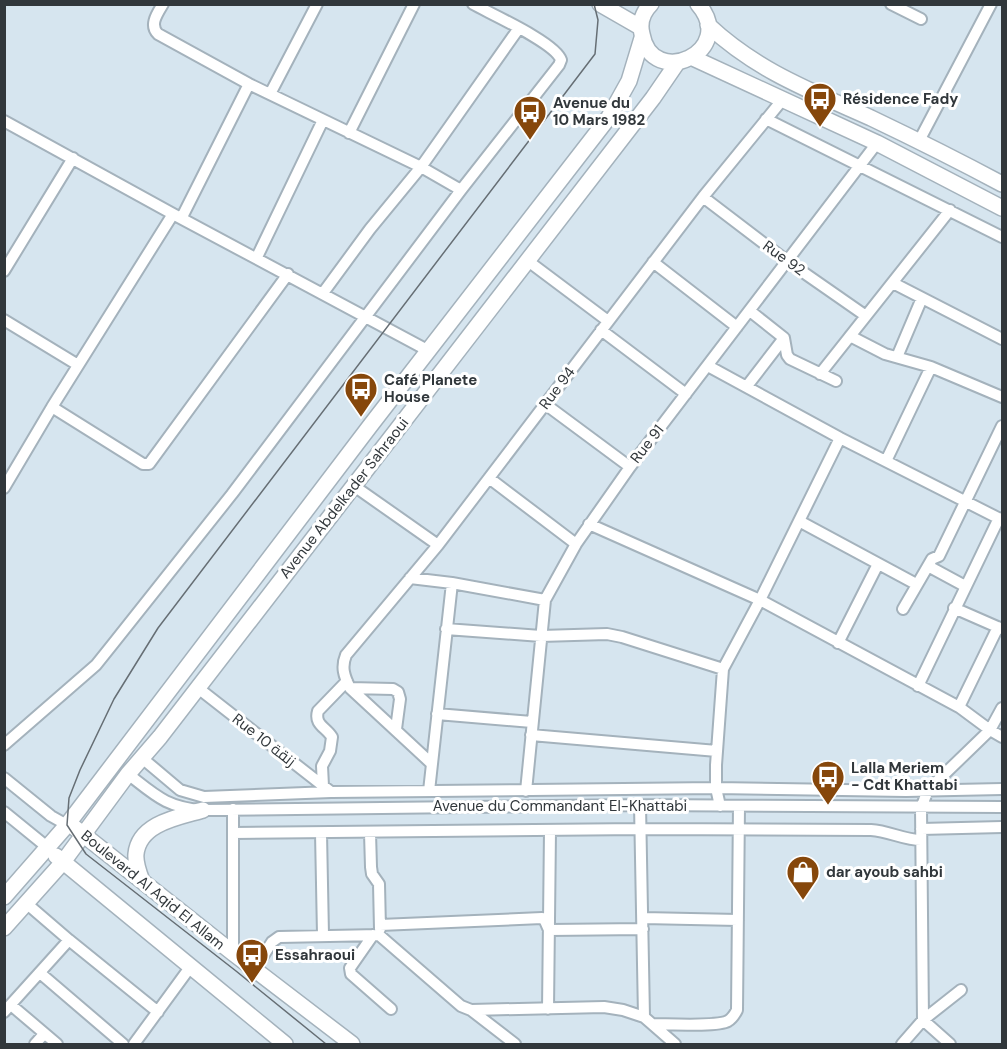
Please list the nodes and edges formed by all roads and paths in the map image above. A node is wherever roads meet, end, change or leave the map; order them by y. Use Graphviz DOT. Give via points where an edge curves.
graph roads {
  1 [pos="163,4"];
  2 [pos="317,4"];
  3 [pos="414,4"];
  4 [pos="473,4"];
  5 [pos="600,4"];
  6 [pos="651,4"];
  7 [pos="992,4"];
  8 [pos="895,5"];
  9 [pos="705,12"];
  10 [pos="921,20"];
  11 [pos="519,28"];
  12 [pos="641,32"];
  13 [pos="693,58"];
  14 [pos="677,63"];
  15 [pos="249,84"];
  16 [pos="270,94"];
  17 [pos="783,99"];
  18 [pos="765,119"];
  19 [pos="323,120"];
  20 [pos="4,121"];
  21 [pos="349,133"];
  22 [pos="919,141"];
  23 [pos="878,143"];
  24 [pos="73,158"];
  25 [pos="861,165"];
  26 [pos="421,167"];
  27 [pos="1002,184"];
  28 [pos="461,190"];
  29 [pos="703,197"];
  30 [pos="1002,208"];
  31 [pos="950,210"];
  32 [pos="178,215"];
  33 [pos="1002,237"];
  34 [pos="257,257"];
  35 [pos="528,261"];
  36 [pos="787,261"];
  37 [pos="653,262"];
  38 [pos="4,271"];
  39 [pos="288,274"];
  40 [pos="893,283"];
  41 [pos="323,293"];
  42 [pos="922,298"];
  43 [pos="750,311"];
  44 [pos="866,316"];
  45 [pos="366,317"];
  46 [pos="4,320"];
  47 [pos="604,325"];
  48 [pos="737,327"];
  49 [pos="850,336"];
  50 [pos="784,338"];
  51 [pos="1002,339"];
  52 [pos="429,351"];
  53 [pos="897,357"];
  54 [pos="78,365"];
  55 [pos="708,366"];
  56 [pos="931,367"];
  57 [pos="820,375"];
  58 [pos="836,381"];
  59 [pos="747,387"];
  60 [pos="686,394"];
  61 [pos="1002,397"];
  62 [pos="545,404"];
  63 [pos="52,407"];
  64 [pos="1002,426"];
  65 [pos="840,438"];
  66 [pos="886,461"];
  67 [pos="630,467"];
  68 [pos="489,478"];
  69 [pos="354,486"];
  70 [pos="4,488"];
  71 [pos="966,503"];
  72 [pos="1001,519"];
  73 [pos="799,521"];
  74 [pos="589,524"];
  75 [pos="576,543"];
  76 [pos="438,545"];
  77 [pos="878,564"];
  78 [pos="928,566"];
  79 [pos="410,578"];
  80 [pos="452,583"];
  81 [pos="916,584"];
  82 [pos="965,586"];
  83 [pos="545,600"];
  84 [pos="760,600"];
  85 [pos="954,608"];
  86 [pos="903,609"];
  87 [pos="1000,628"];
  88 [pos="446,629"];
  89 [pos="541,636"];
  90 [pos="838,643"];
  91 [pos="723,669"];
  92 [pos="348,685"];
  93 [pos="918,686"];
  94 [pos="198,688"];
  95 [pos="959,707"];
  96 [pos="1002,708"];
  97 [pos="437,714"];
  98 [pos="532,722"];
  99 [pos="396,729"];
  100 [pos="990,730"];
  101 [pos="531,735"];
  102 [pos="1002,737"];
  103 [pos="4,746"];
  104 [pos="717,751"];
  105 [pos="142,758"];
  106 [pos="432,764"];
  107 [pos="128,774"];
  108 [pos="4,778"];
  109 [pos="716,788"];
  110 [pos="327,789"];
  111 [pos="1002,789"];
  112 [pos="928,790"];
  113 [pos="429,791"];
  114 [pos="526,791"];
  115 [pos="640,805"];
  116 [pos="720,806"];
  117 [pos="739,806"];
  118 [pos="1002,807"];
  119 [pos="921,808"];
  120 [pos="233,809"];
  121 [pos="203,810"];
  122 [pos="4,812"];
  123 [pos="67,825"];
  124 [pos="1002,827"];
  125 [pos="640,829"];
  126 [pos="739,830"];
  127 [pos="550,831"];
  128 [pos="370,832"];
  129 [pos="83,833"];
  130 [pos="233,833"];
  131 [pos="321,833"];
  132 [pos="921,834"];
  133 [pos="47,847"];
  134 [pos="63,862"];
  135 [pos="142,881"];
  136 [pos="4,897"];
  137 [pos="26,903"];
  138 [pos="738,920"];
  139 [pos="643,924"];
  140 [pos="4,928"];
  141 [pos="549,930"];
  142 [pos="377,932"];
  143 [pos="322,935"];
  144 [pos="69,940"];
  145 [pos="233,953"];
  146 [pos="190,966"];
  147 [pos="254,970"];
  148 [pos="40,973"];
  149 [pos="961,990"];
  150 [pos="8,1009"];
  151 [pos="391,1009"];
  152 [pos="548,1009"];
  153 [pos="471,1010"];
  154 [pos="158,1012"];
  155 [pos="923,1020"];
  156 [pos="648,1021"];
  157 [pos="44,1034"];
  158 [pos="34,1044"];
  159 [pos="57,1044"];
  160 [pos="123,1044"];
  161 [pos="134,1044"];
  162 [pos="285,1044"];
  163 [pos="352,1044"];
  164 [pos="515,1044"];
  165 [pos="675,1044"];
  166 [pos="902,1044"];
  167 [pos="950,1044"];
  1 -- 15 [label="street" via="154,18 155,32"];
  2 -- 16 [label="street"];
  3 -- 21 [label="street"];
  4 -- 11 [label="street"];
  5 -- 12 [label="main road"];
  6 -- 12 [label="main road, Avenue Abdelkader Sahraoui" via="643,17"];
  7 -- 22 [label="street"];
  8 -- 10 [label="street"];
  9 -- 13 [label="main road" via="706,44"];
  9 -- 22 [label="main road" via="742,54 771,72"];
  11 -- 26 [label="street"];
  11 -- 28 [label="street" via="558,52 560,63"];
  12 -- 14 [label="main road" via="654,56"];
  12 -- 52 [label="main road, Avenue Abdelkader Sahraoui" via="629,81 614,110"];
  13 -- 14 [label="main road"];
  13 -- 17 [label="main road"];
  14 -- 35 [label="main road, Avenue Abdelkader Sahraoui"];
  15 -- 16 [label="street"];
  15 -- 32 [label="street"];
  16 -- 19 [label="street"];
  17 -- 18 [label="street, Rue 94"];
  17 -- 23 [label="main road"];
  18 -- 25 [label="street"];
  18 -- 29 [label="street, Rue 94"];
  19 -- 21 [label="street"];
  19 -- 34 [label="street"];
  20 -- 24 [label="street"];
  21 -- 26 [label="street"];
  22 -- 27 [label="main road"];
  23 -- 25 [label="street, Rue 91"];
  23 -- 30 [label="main road"];
  24 -- 32 [label="street"];
  24 -- 38 [label="street"];
  25 -- 31 [label="street"];
  25 -- 36 [label="street, Rue 91"];
  26 -- 28 [label="street"];
  26 -- 41 [label="street"];
  28 -- 45 [label="street"];
  29 -- 36 [label="street, Rue 92"];
  29 -- 37 [label="street, Rue 94"];
  31 -- 33 [label="street"];
  31 -- 40 [label="street"];
  32 -- 34 [label="street"];
  32 -- 54 [label="street"];
  34 -- 39 [label="street"];
  35 -- 47 [label="street"];
  35 -- 69 [label="main road, Avenue Abdelkader Sahraoui"];
  36 -- 43 [label="street, Rue 91"];
  36 -- 44 [label="street, Rue 92"];
  37 -- 47 [label="street, Rue 94"];
  37 -- 48 [label="street"];
  39 -- 41 [label="street"];
  39 -- 63 [label="street" via="148,464"];
  40 -- 42 [label="street"];
  40 -- 44 [label="street"];
  41 -- 45 [label="street"];
  42 -- 51 [label="street"];
  42 -- 53 [label="street"];
  43 -- 48 [label="street, Rue 91"];
  43 -- 50 [label="street"];
  44 -- 49 [label="street"];
  45 -- 52 [label="street"];
  45 -- 103 [label="street" via="96,665"];
  46 -- 54 [label="street"];
  47 -- 60 [label="street"];
  47 -- 62 [label="street, Rue 94"];
  48 -- 55 [label="street, Rue 91"];
  49 -- 53 [label="street"];
  49 -- 57 [label="street"];
  50 -- 57 [label="street" via="790,359"];
  50 -- 59 [label="street"];
  52 -- 123 [label="main road, Avenue Abdelkader Sahraoui"];
  53 -- 56 [label="street"];
  54 -- 63 [label="street"];
  55 -- 59 [label="street"];
  55 -- 60 [label="street, Rue 91"];
  56 -- 61 [label="street"];
  56 -- 66 [label="street"];
  57 -- 58 [label="street"];
  59 -- 65 [label="street"];
  60 -- 67 [label="street, Rue 91"];
  62 -- 67 [label="street"];
  62 -- 68 [label="street, Rue 94"];
  63 -- 70 [label="street"];
  64 -- 71 [label="street"];
  65 -- 66 [label="street"];
  65 -- 73 [label="street"];
  66 -- 71 [label="street"];
  67 -- 74 [label="street, Rue 91"];
  68 -- 75 [label="street"];
  68 -- 76 [label="street, Rue 94"];
  69 -- 76 [label="street"];
  69 -- 94 [label="main road, Avenue Abdelkader Sahraoui"];
  71 -- 72 [label="street"];
  71 -- 78 [label="street" via="939,556"];
  72 -- 82 [label="street"];
  73 -- 77 [label="street"];
  73 -- 84 [label="street"];
  74 -- 75 [label="street, Rue 91"];
  74 -- 84 [label="street"];
  75 -- 83 [label="street, Rue 91"];
  76 -- 79 [label="street, Rue 94"];
  77 -- 81 [label="street"];
  77 -- 90 [label="street"];
  78 -- 81 [label="street"];
  78 -- 82 [label="street"];
  79 -- 80 [label="street"];
  79 -- 92 [label="street, Rue 94" via="346,655 343,672"];
  80 -- 83 [label="street"];
  80 -- 88 [label="street"];
  81 -- 86 [label="street"];
  82 -- 85 [label="street"];
  83 -- 89 [label="street, Rue 91"];
  84 -- 90 [label="street"];
  84 -- 91 [label="street"];
  85 -- 87 [label="street"];
  85 -- 93 [label="street"];
  87 -- 95 [label="street"];
  88 -- 89 [label="street"];
  88 -- 97 [label="street"];
  89 -- 91 [label="street" via="607,634"];
  89 -- 98 [label="street, Rue 91"];
  90 -- 93 [label="street"];
  91 -- 104 [label="street"];
  92 -- 99 [label="street"];
  92 -- 99 [label="street" via="399,692"];
  92 -- 110 [label="street" via="316,717 332,736 322,766"];
  93 -- 95 [label="street"];
  94 -- 105 [label="main road, Avenue Abdelkader Sahraoui"];
  94 -- 110 [label="street, Rue 10 زنقة"];
  95 -- 100 [label="street"];
  96 -- 100 [label="street"];
  97 -- 98 [label="street"];
  97 -- 106 [label="street"];
  98 -- 101 [label="street, Rue 91"];
  99 -- 106 [label="street"];
  100 -- 102 [label="street"];
  100 -- 112 [label="street"];
  101 -- 104 [label="street"];
  101 -- 114 [label="street, Rue 91"];
  104 -- 109 [label="street"];
  105 -- 107 [label="main road, Avenue Abdelkader Sahraoui"];
  105 -- 110 [label="street, Avenue du Commandant El-Khattabi" via="188,794"];
  106 -- 113 [label="street"];
  107 -- 121 [label="street, Avenue du Commandant El-Khattabi" via="170,805"];
  107 -- 129 [label="main road, Avenue Abdelkader Sahraoui"];
  108 -- 123 [label="street"];
  109 -- 112 [label="street, Avenue du Commandant El-Khattabi"];
  109 -- 114 [label="street, Avenue du Commandant El-Khattabi"];
  109 -- 116 [label="street"];
  110 -- 113 [label="street, Avenue du Commandant El-Khattabi"];
  111 -- 112 [label="street, Avenue du Commandant El-Khattabi"];
  112 -- 119 [label="street"];
  113 -- 114 [label="street, Avenue du Commandant El-Khattabi"];
  115 -- 116 [label="street, Avenue du Commandant El-Khattabi"];
  115 -- 120 [label="street, Avenue du Commandant El-Khattabi"];
  115 -- 125 [label="street"];
  116 -- 117 [label="street, Avenue du Commandant El-Khattabi"];
  117 -- 119 [label="street, Avenue du Commandant El-Khattabi"];
  117 -- 126 [label="street"];
  118 -- 119 [label="street, Avenue du Commandant El-Khattabi"];
  119 -- 132 [label="street"];
  120 -- 121 [label="street, Avenue du Commandant El-Khattabi"];
  120 -- 130 [label="street"];
  121 -- 135 [label="main road" via="159,824 142,837 136,853"];
  122 -- 133 [label="street"];
  123 -- 129 [label="main road, Boulevard Al Aqid El Allam"];
  123 -- 133 [label="main road, Avenue Abdelkader Sahraoui"];
  124 -- 132 [label="street"];
  125 -- 126 [label="street"];
  125 -- 127 [label="street"];
  125 -- 139 [label="street"];
  126 -- 132 [label="street" via="871,830 905,838"];
  126 -- 138 [label="street"];
  127 -- 128 [label="street"];
  127 -- 141 [label="street"];
  128 -- 131 [label="street"];
  128 -- 142 [label="street" via="372,874 379,884"];
  129 -- 134 [label="main road, Avenue Abdelkader Sahraoui"];
  129 -- 135 [label="main road, Boulevard Al Aqid El Allam"];
  130 -- 131 [label="street"];
  130 -- 145 [label="street"];
  131 -- 143 [label="street"];
  132 -- 155 [label="street"];
  133 -- 134 [label="main road"];
  133 -- 136 [label="main road, Avenue Abdelkader Sahraoui"];
  134 -- 137 [label="main road, Avenue Abdelkader Sahraoui"];
  134 -- 146 [label="main road"];
  135 -- 145 [label="main road, Boulevard Al Aqid El Allam"];
  137 -- 140 [label="main road, Avenue Abdelkader Sahraoui"];
  137 -- 144 [label="street"];
  138 -- 139 [label="street"];
  138 -- 156 [label="street" via="737,1010 731,1020"];
  139 -- 141 [label="street"];
  139 -- 156 [label="street"];
  141 -- 142 [label="street" via="542,918"];
  141 -- 152 [label="street"];
  142 -- 143 [label="street"];
  142 -- 151 [label="street" via="350,968 351,974"];
  142 -- 153 [label="street" via="461,1006"];
  143 -- 147 [label="street" via="279,937"];
  144 -- 148 [label="street"];
  144 -- 154 [label="street"];
  145 -- 147 [label="main road, Boulevard Al Aqid El Allam"];
  146 -- 154 [label="street"];
  146 -- 162 [label="main road"];
  147 -- 163 [label="main road, Boulevard Al Aqid El Allam"];
  148 -- 150 [label="street"];
  148 -- 160 [label="street"];
  149 -- 155 [label="street"];
  150 -- 157 [label="street"];
  152 -- 153 [label="street"];
  152 -- 156 [label="street" via="603,1007 623,1010"];
  153 -- 164 [label="street"];
  154 -- 161 [label="street"];
  155 -- 166 [label="street"];
  155 -- 167 [label="street"];
  156 -- 165 [label="street"];
  157 -- 158 [label="street"];
  157 -- 159 [label="street"];
}
